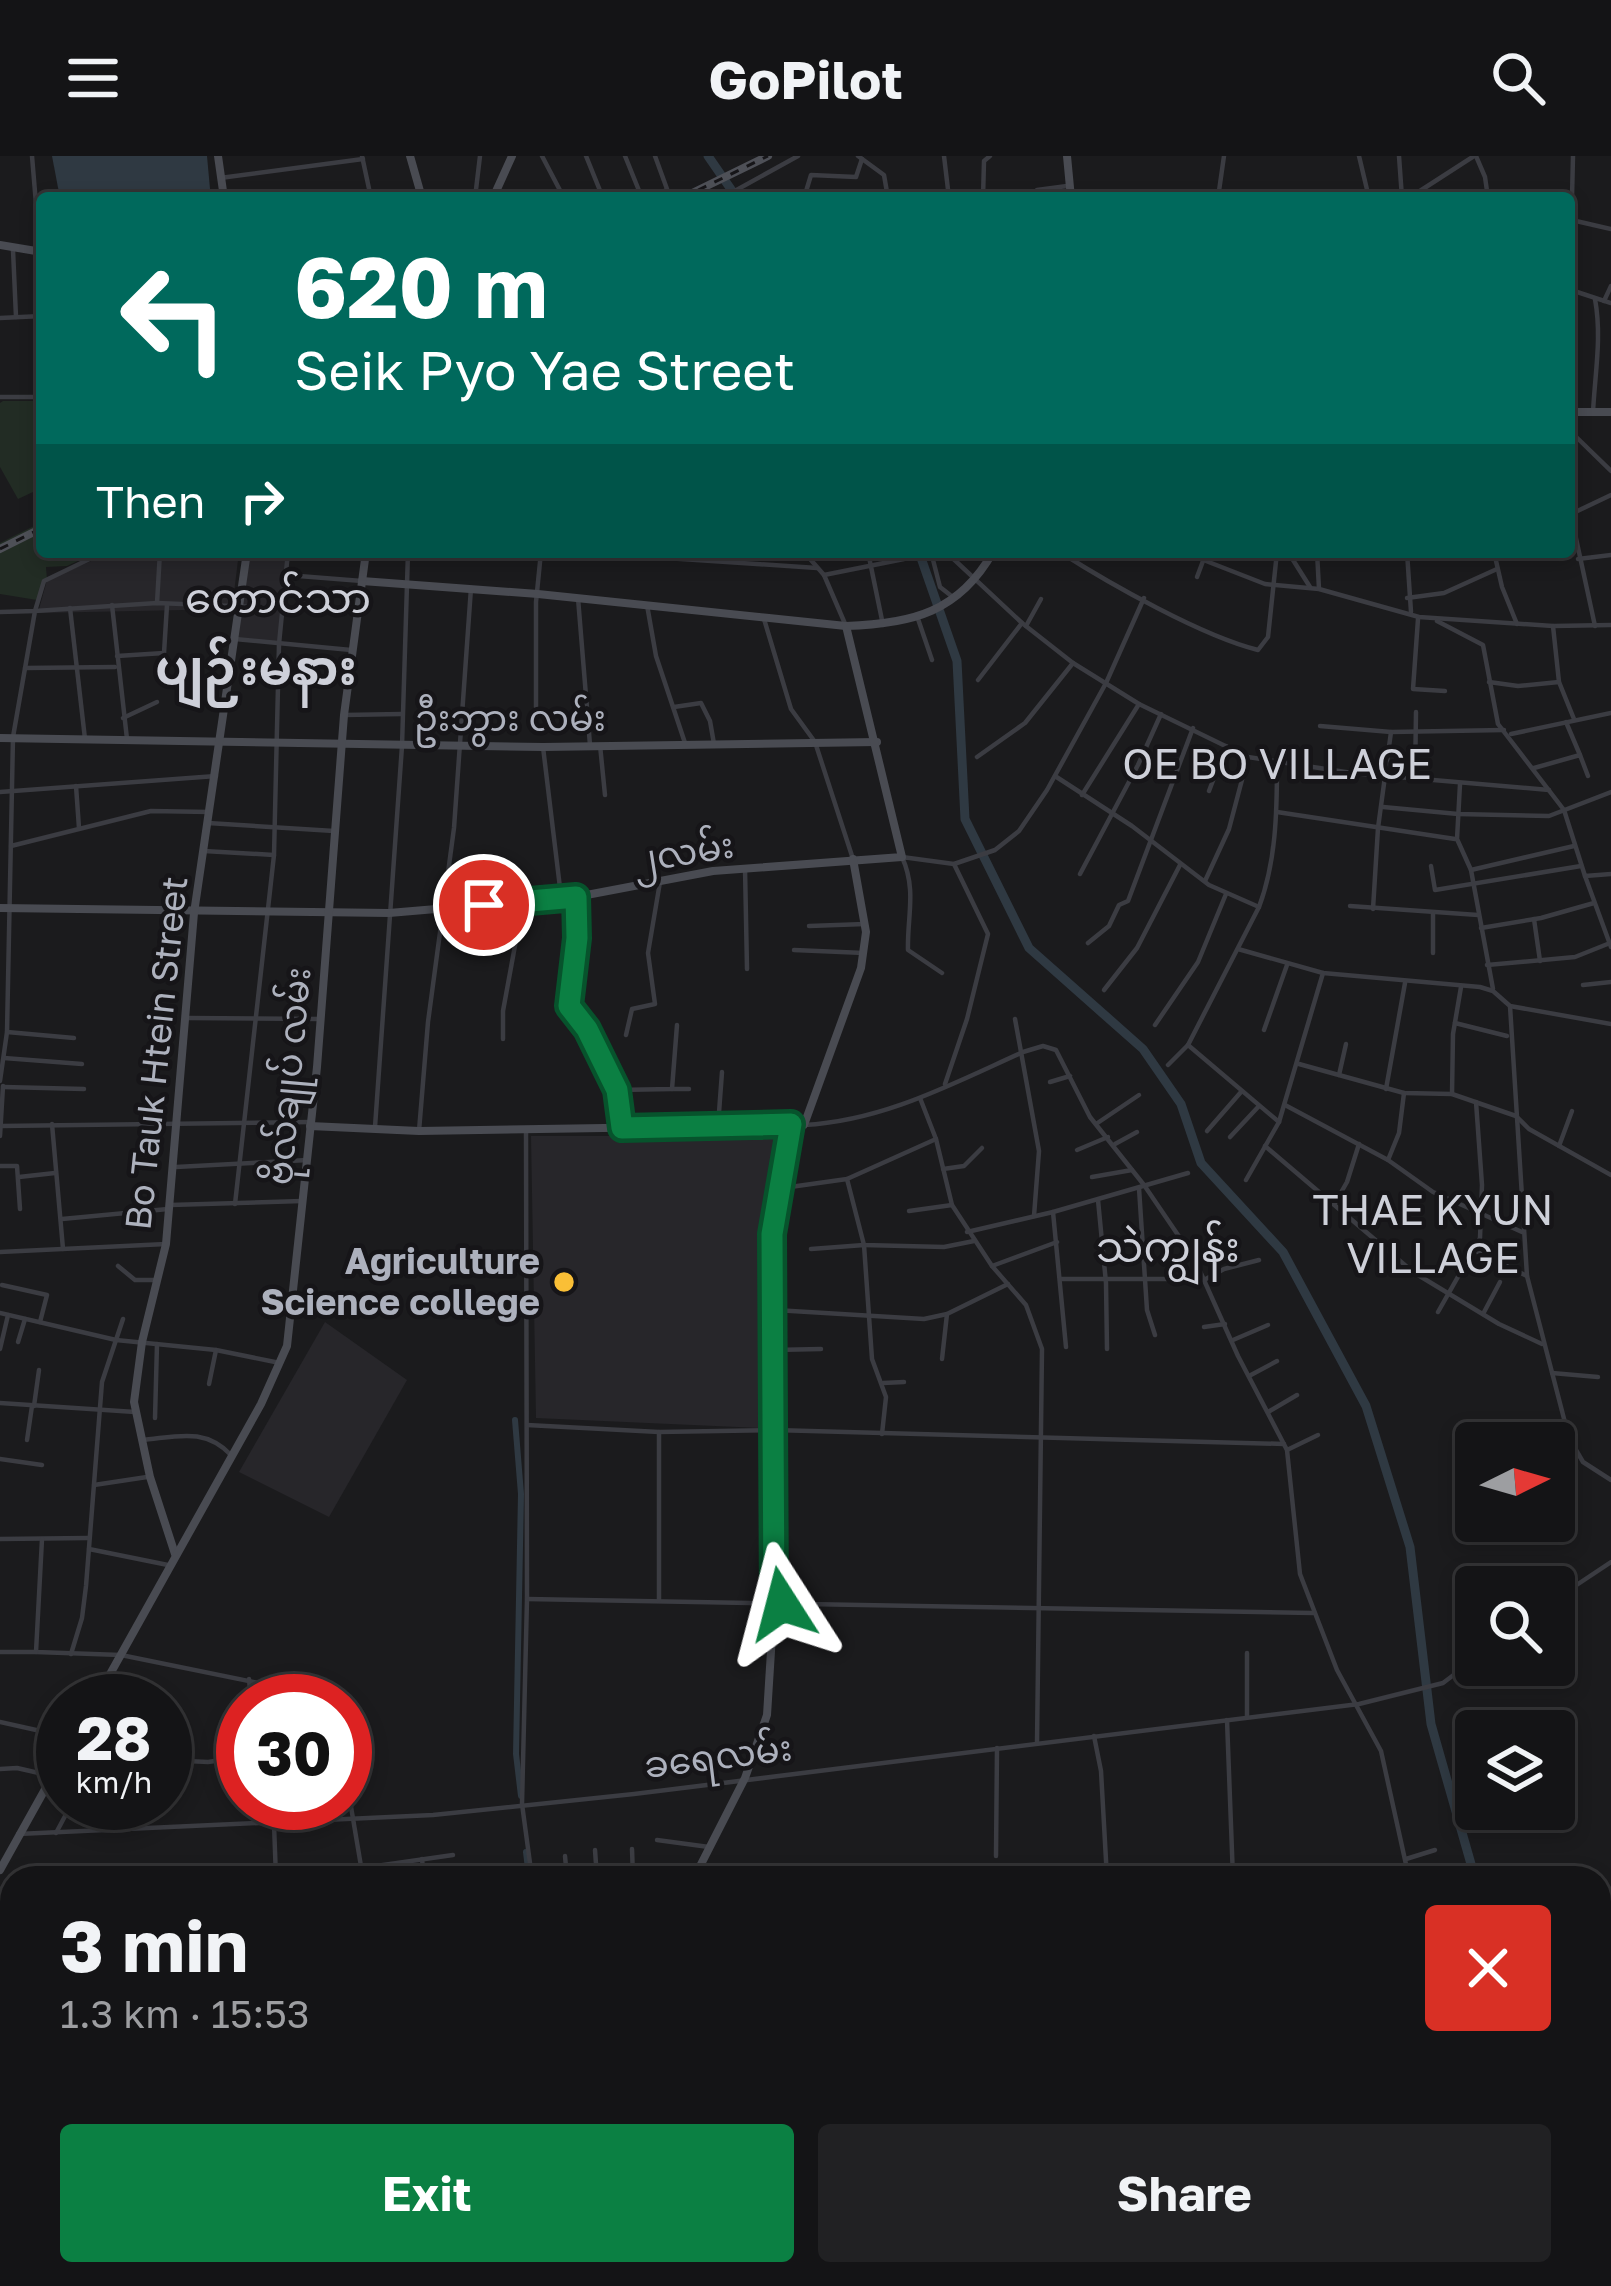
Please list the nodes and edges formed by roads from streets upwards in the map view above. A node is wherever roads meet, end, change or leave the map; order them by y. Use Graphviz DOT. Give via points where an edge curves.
graph roads {
  1 [pos="32,156"];
  2 [pos="218,156"];
  3 [pos="410,156"];
  4 [pos="480,156"];
  5 [pos="512,156"];
  6 [pos="542,156"];
  7 [pos="586,156"];
  8 [pos="625,156"];
  9 [pos="655,156"];
  10 [pos="798,156"];
  11 [pos="944,156"];
  12 [pos="990,156"];
  13 [pos="1066,156"];
  14 [pos="1224,156"];
  15 [pos="1359,156"];
  16 [pos="1399,156"];
  17 [pos="1454,156"];
  18 [pos="1475,156"];
  19 [pos="1574,156"];
  20 [pos="363,157"];
  21 [pos="860,158"];
  22 [pos="1454,168"];
  23 [pos="220,178"];
  24 [pos="1070,186"];
  25 [pos="1037,190"];
  26 [pos="223,192"];
  27 [pos="369,192"];
  28 [pos="420,192"];
  29 [pos="477,192"];
  30 [pos="496,192"];
  31 [pos="561,192"];
  32 [pos="601,192"];
  33 [pos="640,192"];
  34 [pos="666,192"];
  35 [pos="735,192"];
  36 [pos="805,192"];
  37 [pos="887,192"];
  38 [pos="948,192"];
  39 [pos="983,192"];
  40 [pos="1070,192"];
  41 [pos="1215,192"];
  42 [pos="1368,192"];
  43 [pos="1405,192"];
  44 [pos="1416,192"];
  45 [pos="1488,192"];
  46 [pos="1574,192"];
  47 [pos="36,199"];
  48 [pos="1575,220"];
  49 [pos="1611,229"];
  50 [pos="0,245"];
  51 [pos="13,250"];
  52 [pos="36,252"];
  53 [pos="1611,286"];
  54 [pos="1575,292"];
  55 [pos="1595,299"];
  56 [pos="1608,302"];
  57 [pos="16,316"];
  58 [pos="36,316"];
  59 [pos="0,318"];
  60 [pos="0,397"];
  61 [pos="36,397"];
  62 [pos="1575,412"];
  63 [pos="1593,412"];
  64 [pos="1611,412"];
  65 [pos="1575,436"];
  66 [pos="1611,471"];
  67 [pos="1611,495"];
  68 [pos="1575,513"];
  69 [pos="1575,542"];
  70 [pos="1611,555"];
  71 [pos="91,558"];
  72 [pos="160,558"];
  73 [pos="246,558"];
  74 [pos="287,558"];
  75 [pos="364,558"];
  76 [pos="408,558"];
  77 [pos="541,558"];
  78 [pos="668,558"];
  79 [pos="809,558"];
  80 [pos="870,558"];
  81 [pos="933,558"];
  82 [pos="952,558"];
  83 [pos="989,558"];
  84 [pos="1071,558"];
  85 [pos="1196,558"];
  86 [pos="1276,558"];
  87 [pos="1292,558"];
  88 [pos="1317,558"];
  89 [pos="1407,558"];
  90 [pos="1495,558"];
  91 [pos="904,559"];
  92 [pos="1578,559"];
  93 [pos="1203,561"];
  94 [pos="873,567"];
  95 [pos="817,568"];
  96 [pos="1497,569"];
  97 [pos="824,574"];
  98 [pos="286,575"];
  99 [pos="1197,577"];
  100 [pos="362,581"];
  101 [pos="976,581"];
  102 [pos="406,583"];
  103 [pos="1274,586"];
  104 [pos="1310,587"];
  105 [pos="470,588"];
  106 [pos="1319,589"];
  107 [pos="538,594"];
  108 [pos="578,598"];
  109 [pos="1144,598"];
  110 [pos="1407,598"];
  111 [pos="1041,599"];
  112 [pos="951,601"];
  113 [pos="157,603"];
  114 [pos="112,604"];
  115 [pos="166,604"];
  116 [pos="647,605"];
  117 [pos="238,607"];
  118 [pos="70,608"];
  119 [pos="283,608"];
  120 [pos="35,611"];
  121 [pos="0,612"];
  122 [pos="918,616"];
  123 [pos="1419,617"];
  124 [pos="764,618"];
  125 [pos="1433,619"];
  126 [pos="1024,624"];
  127 [pos="1517,624"];
  128 [pos="884,625"];
  129 [pos="1611,625"];
  130 [pos="846,626"];
  131 [pos="1553,626"];
  132 [pos="1595,626"];
  133 [pos="235,639"];
  134 [pos="280,644"];
  135 [pos="351,650"];
  136 [pos="117,656"];
  137 [pos="932,660"];
  138 [pos="1073,663"];
  139 [pos="118,667"];
  140 [pos="25,668"];
  141 [pos="78,668"];
  142 [pos="978,680"];
  143 [pos="1489,682"];
  144 [pos="1559,682"];
  145 [pos="1106,683"];
  146 [pos="1445,692"];
  147 [pos="157,701"];
  148 [pos="1139,704"];
  149 [pos="536,707"];
  150 [pos="674,707"];
  151 [pos="1416,712"];
  152 [pos="402,714"];
  153 [pos="1161,714"];
  154 [pos="1609,714"];
  155 [pos="344,715"];
  156 [pos="123,718"];
  157 [pos="1570,721"];
  158 [pos="1611,724"];
  159 [pos="1320,726"];
  160 [pos="1193,728"];
  161 [pos="1391,731"];
  162 [pos="1417,731"];
  163 [pos="1506,732"];
  164 [pos="13,737"];
  165 [pos="0,738"];
  166 [pos="85,739"];
  167 [pos="127,739"];
  168 [pos="221,740"];
  169 [pos="279,741"];
  170 [pos="815,742"];
  171 [pos="877,742"];
  172 [pos="685,743"];
  173 [pos="342,745"];
  174 [pos="595,745"];
  175 [pos="715,745"];
  176 [pos="402,746"];
  177 [pos="1226,746"];
  178 [pos="461,747"];
  179 [pos="543,747"];
  180 [pos="1580,755"];
  181 [pos="977,757"];
  182 [pos="1248,757"];
  183 [pos="1277,764"];
  184 [pos="1534,768"];
  185 [pos="216,776"];
  186 [pos="1054,776"];
  187 [pos="1588,776"];
  188 [pos="1387,777"];
  189 [pos="1415,780"];
  190 [pos="1460,784"];
  191 [pos="76,786"];
  192 [pos="1549,790"];
  193 [pos="10,791"];
  194 [pos="1210,791"];
  195 [pos="0,792"];
  196 [pos="1611,792"];
  197 [pos="605,795"];
  198 [pos="1082,795"];
  199 [pos="1383,807"];
  200 [pos="1564,810"];
  201 [pos="1277,812"];
  202 [pos="1458,814"];
  203 [pos="1110,815"];
  204 [pos="209,817"];
  205 [pos="274,827"];
  206 [pos="1378,828"];
  207 [pos="80,829"];
  208 [pos="336,832"];
  209 [pos="1457,839"];
  210 [pos="1153,843"];
  211 [pos="11,846"];
  212 [pos="1574,846"];
  213 [pos="204,851"];
  214 [pos="274,855"];
  215 [pos="902,857"];
  216 [pos="853,859"];
  217 [pos="957,864"];
  218 [pos="1180,865"];
  219 [pos="1431,866"];
  220 [pos="1581,866"];
  221 [pos="745,868"];
  222 [pos="1471,870"];
  223 [pos="1079,874"];
  224 [pos="1611,874"];
  225 [pos="1585,876"];
  226 [pos="660,882"];
  227 [pos="1205,882"];
  228 [pos="1473,884"];
  229 [pos="1226,894"];
  230 [pos="561,897"];
  231 [pos="576,897"];
  232 [pos="523,902"];
  233 [pos="1594,904"];
  234 [pos="1259,907"];
  235 [pos="1349,907"];
  236 [pos="4,908"];
  237 [pos="446,908"];
  238 [pos="1373,909"];
  239 [pos="269,911"];
  240 [pos="194,913"];
  241 [pos="329,913"];
  242 [pos="388,913"];
  243 [pos="1433,914"];
  244 [pos="1478,915"];
  245 [pos="1534,920"];
  246 [pos="865,924"];
  247 [pos="809,926"];
  248 [pos="1481,928"];
  249 [pos="1088,943"];
  250 [pos="1610,945"];
  251 [pos="794,950"];
  252 [pos="1238,950"];
  253 [pos="1433,952"];
  254 [pos="864,953"];
  255 [pos="1540,961"];
  256 [pos="3,963"];
  257 [pos="1287,965"];
  258 [pos="1487,965"];
  259 [pos="747,969"];
  260 [pos="1323,973"];
  261 [pos="942,974"];
  262 [pos="1490,982"];
  263 [pos="1611,982"];
  264 [pos="1405,983"];
  265 [pos="1582,985"];
  266 [pos="1461,987"];
  267 [pos="1480,987"];
  268 [pos="1104,990"];
  269 [pos="1493,991"];
  270 [pos="3,994"];
  271 [pos="1510,1006"];
  272 [pos="186,1018"];
  273 [pos="1015,1018"];
  274 [pos="320,1019"];
  275 [pos="257,1020"];
  276 [pos="3,1021"];
  277 [pos="1455,1023"];
  278 [pos="1611,1024"];
  279 [pos="677,1025"];
  280 [pos="1155,1025"];
  281 [pos="1264,1030"];
  282 [pos="7,1033"];
  283 [pos="626,1034"];
  284 [pos="1510,1036"];
  285 [pos="74,1038"];
  286 [pos="502,1039"];
  287 [pos="1346,1044"];
  288 [pos="1188,1045"];
  289 [pos="3,1047"];
  290 [pos="1023,1052"];
  291 [pos="4,1058"];
  292 [pos="82,1064"];
  293 [pos="1299,1064"];
  294 [pos="1168,1065"];
  295 [pos="722,1072"];
  296 [pos="1339,1075"];
  297 [pos="1070,1076"];
  298 [pos="1050,1082"];
  299 [pos="2,1083"];
  300 [pos="84,1088"];
  301 [pos="944,1088"];
  302 [pos="672,1089"];
  303 [pos="689,1089"];
  304 [pos="1386,1089"];
  305 [pos="617,1090"];
  306 [pos="1241,1092"];
  307 [pos="1404,1093"];
  308 [pos="1451,1094"];
  309 [pos="1139,1095"];
  310 [pos="920,1098"];
  311 [pos="1476,1102"];
  312 [pos="1285,1105"];
  313 [pos="1259,1106"];
  314 [pos="1572,1111"];
  315 [pos="1516,1116"];
  316 [pos="177,1121"];
  317 [pos="1279,1122"];
  318 [pos="52,1124"];
  319 [pos="243,1124"];
  320 [pos="311,1124"];
  321 [pos="791,1124"];
  322 [pos="1096,1124"];
  323 [pos="804,1125"];
  324 [pos="1,1126"];
  325 [pos="718,1127"];
  326 [pos="622,1128"];
  327 [pos="526,1129"];
  328 [pos="375,1130"];
  329 [pos="418,1131"];
  330 [pos="1207,1131"];
  331 [pos="1137,1132"];
  332 [pos="0,1136"];
  333 [pos="1230,1137"];
  334 [pos="1108,1138"];
  335 [pos="936,1139"];
  336 [pos="1114,1144"];
  337 [pos="1359,1144"];
  338 [pos="1559,1146"];
  339 [pos="1265,1147"];
  340 [pos="982,1148"];
  341 [pos="1077,1150"];
  342 [pos="308,1160"];
  343 [pos="1388,1160"];
  344 [pos="238,1163"];
  345 [pos="0,1166"];
  346 [pos="175,1167"];
  347 [pos="943,1168"];
  348 [pos="1132,1170"];
  349 [pos="57,1173"];
  350 [pos="1188,1173"];
  351 [pos="1611,1175"];
  352 [pos="19,1177"];
  353 [pos="1092,1177"];
  354 [pos="847,1179"];
  355 [pos="1246,1180"];
  356 [pos="1142,1187"];
  357 [pos="779,1188"];
  358 [pos="1098,1200"];
  359 [pos="303,1202"];
  360 [pos="1335,1203"];
  361 [pos="235,1204"];
  362 [pos="952,1205"];
  363 [pos="169,1207"];
  364 [pos="20,1209"];
  365 [pos="909,1211"];
  366 [pos="1053,1212"];
  367 [pos="1483,1215"];
  368 [pos="1034,1216"];
  369 [pos="62,1219"];
  370 [pos="967,1232"];
  371 [pos="1523,1233"];
  372 [pos="974,1241"];
  373 [pos="1057,1242"];
  374 [pos="166,1244"];
  375 [pos="864,1244"];
  376 [pos="812,1250"];
  377 [pos="1476,1251"];
  378 [pos="0,1252"];
  379 [pos="63,1252"];
  380 [pos="1259,1260"];
  381 [pos="118,1266"];
  382 [pos="992,1266"];
  383 [pos="1527,1276"];
  384 [pos="1061,1279"];
  385 [pos="1179,1279"];
  386 [pos="156,1280"];
  387 [pos="1105,1280"];
  388 [pos="1147,1280"];
  389 [pos="1204,1280"];
  390 [pos="1501,1282"];
  391 [pos="1008,1284"];
  392 [pos="2,1286"];
  393 [pos="1450,1293"];
  394 [pos="775,1310"];
  395 [pos="1438,1312"];
  396 [pos="4,1314"];
  397 [pos="947,1314"];
  398 [pos="1482,1314"];
  399 [pos="869,1316"];
  400 [pos="25,1319"];
  401 [pos="123,1319"];
  402 [pos="40,1322"];
  403 [pos="1225,1324"];
  404 [pos="1268,1325"];
  405 [pos="1204,1327"];
  406 [pos="1155,1335"];
  407 [pos="116,1340"];
  408 [pos="1232,1340"];
  409 [pos="18,1342"];
  410 [pos="142,1342"];
  411 [pos="157,1344"];
  412 [pos="1545,1345"];
  413 [pos="1066,1347"];
  414 [pos="821,1348"];
  415 [pos="0,1349"];
  416 [pos="1108,1349"];
  417 [pos="216,1350"];
  418 [pos="774,1350"];
  419 [pos="942,1359"];
  420 [pos="1277,1361"];
  421 [pos="280,1363"];
  422 [pos="39,1370"];
  423 [pos="1552,1373"];
  424 [pos="1249,1376"];
  425 [pos="1598,1377"];
  426 [pos="904,1382"];
  427 [pos="883,1383"];
  428 [pos="209,1384"];
  429 [pos="1297,1395"];
  430 [pos="0,1403"];
  431 [pos="33,1406"];
  432 [pos="98,1411"];
  433 [pos="135,1412"];
  434 [pos="1268,1412"];
  435 [pos="155,1418"];
  436 [pos="527,1425"];
  437 [pos="779,1430"];
  438 [pos="659,1432"];
  439 [pos="882,1434"];
  440 [pos="1318,1435"];
  441 [pos="1041,1437"];
  442 [pos="27,1440"];
  443 [pos="141,1440"];
  444 [pos="1286,1447"];
  445 [pos="231,1455"];
  446 [pos="0,1459"];
  447 [pos="42,1466"];
  448 [pos="150,1477"];
  449 [pos="1611,1480"];
  450 [pos="94,1485"];
  451 [pos="88,1538"];
  452 [pos="0,1539"];
  453 [pos="42,1539"];
  454 [pos="88,1550"];
  455 [pos="175,1554"];
  456 [pos="1611,1562"];
  457 [pos="168,1565"];
  458 [pos="1575,1586"];
  459 [pos="527,1599"];
  460 [pos="659,1602"];
  461 [pos="778,1604"];
  462 [pos="1039,1609"];
  463 [pos="1313,1613"];
  464 [pos="0,1652"];
  465 [pos="35,1652"];
  466 [pos="1247,1653"];
  467 [pos="71,1654"];
  468 [pos="121,1655"];
  469 [pos="110,1674"];
  470 [pos="222,1674"];
  471 [pos="1455,1674"];
  472 [pos="1359,1704"];
  473 [pos="1247,1718"];
  474 [pos="1227,1720"];
  475 [pos="0,1722"];
  476 [pos="36,1730"];
  477 [pos="1094,1736"];
  478 [pos="1037,1743"];
  479 [pos="997,1748"];
  480 [pos="0,1769"];
  481 [pos="36,1773"];
  482 [pos="745,1778"];
  483 [pos="36,1804"];
  484 [pos="523,1804"];
  485 [pos="372,1818"];
  486 [pos="216,1826"];
  487 [pos="58,1830"];
  488 [pos="274,1830"];
  489 [pos="355,1830"];
  490 [pos="56,1833"];
  491 [pos="18,1834"];
  492 [pos="657,1840"];
  493 [pos="709,1847"];
  494 [pos="632,1849"];
  495 [pos="596,1850"];
  496 [pos="1435,1850"];
  497 [pos="453,1855"];
  498 [pos="565,1856"];
  499 [pos="996,1856"];
  500 [pos="422,1859"];
  501 [pos="1406,1859"];
  502 [pos="2,1866"];
  503 [pos="276,1866"];
  504 [pos="362,1866"];
  505 [pos="375,1866"];
  506 [pos="423,1866"];
  507 [pos="531,1866"];
  508 [pos="566,1866"];
  509 [pos="597,1866"];
  510 [pos="633,1866"];
  511 [pos="700,1866"];
  512 [pos="1106,1866"];
  513 [pos="1233,1866"];
  514 [pos="1407,1866"];
  1 -- 47 [label="street"];
  2 -- 23 [label="street"];
  3 -- 28 [label="street"];
  4 -- 29 [label="street"];
  5 -- 30 [label="street"];
  6 -- 31 [label="street"];
  7 -- 32 [label="street"];
  8 -- 33 [label="street"];
  9 -- 34 [label="street"];
  10 -- 35 [label="street"];
  11 -- 38 [label="street"];
  12 -- 39 [label="street"];
  13 -- 24 [label="street"];
  14 -- 41 [label="street"];
  15 -- 42 [label="street"];
  16 -- 43 [label="street"];
  17 -- 22 [label="street"];
  18 -- 22 [label="street"];
  18 -- 45 [label="street"];
  19 -- 46 [label="street"];
  20 -- 23 [label="street"];
  20 -- 27 [label="street"];
  21 -- 36 [label="street" via="854,178 811,175"];
  21 -- 37 [label="street" via="884,175"];
  22 -- 44 [label="street"];
  23 -- 26 [label="street"];
  24 -- 25 [label="street"];
  24 -- 40 [label="street"];
  48 -- 49 [label="street"];
  50 -- 51 [label="street"];
  51 -- 52 [label="street"];
  51 -- 57 [label="street"];
  53 -- 56 [label="street"];
  54 -- 55 [label="street"];
  55 -- 56 [label="street"];
  55 -- 63 [label="street" via="1602,338"];
  57 -- 58 [label="street"];
  57 -- 59 [label="street"];
  60 -- 61 [label="street"];
  62 -- 63 [label="street"];
  63 -- 64 [label="street"];
  65 -- 66 [label="street"];
  67 -- 68 [label="street"];
  69 -- 92 [label="street"];
  70 -- 92 [label="street"];
  71 -- 120 [label="street" via="41,584"];
  72 -- 113 [label="street"];
  73 -- 117 [label="street, Bo Tauk Htein Street"];
  74 -- 98 [label="street"];
  75 -- 100 [label="street, ဗိုလ်ချုပ် လမ်း"];
  76 -- 102 [label="street"];
  77 -- 107 [label="street"];
  78 -- 95 [label="street"];
  79 -- 95 [label="street"];
  80 -- 94 [label="street"];
  81 -- 112 [label="street"];
  82 -- 101 [label="street"];
  83 -- 101 [label="street"];
  84 -- 109 [label="street"];
  85 -- 93 [label="street"];
  86 -- 103 [label="street"];
  87 -- 104 [label="street"];
  88 -- 106 [label="street"];
  89 -- 110 [label="street"];
  90 -- 96 [label="street"];
  91 -- 94 [label="street"];
  92 -- 132 [label="street"];
  93 -- 99 [label="street"];
  93 -- 103 [label="street"];
  94 -- 97 [label="street"];
  94 -- 128 [label="street"];
  95 -- 97 [label="street"];
  96 -- 110 [label="street" via="1444,593"];
  96 -- 127 [label="street"];
  97 -- 130 [label="street"];
  98 -- 100 [label="street"];
  98 -- 119 [label="street"];
  100 -- 102 [label="street"];
  100 -- 135 [label="street, ဗိုလ်ချုပ် လမ်း"];
  101 -- 112 [label="street"];
  101 -- 126 [label="street"];
  102 -- 105 [label="street"];
  102 -- 152 [label="street"];
  103 -- 104 [label="street"];
  103 -- 109 [label="street" via="1258,650"];
  104 -- 106 [label="street"];
  105 -- 107 [label="street"];
  105 -- 178 [label="street"];
  106 -- 123 [label="street"];
  107 -- 108 [label="street"];
  107 -- 149 [label="street"];
  108 -- 116 [label="street"];
  108 -- 174 [label="street"];
  109 -- 145 [label="street"];
  110 -- 123 [label="street"];
  111 -- 126 [label="street"];
  112 -- 122 [label="street"];
  113 -- 114 [label="street"];
  113 -- 115 [label="street"];
  114 -- 118 [label="street"];
  114 -- 136 [label="street"];
  115 -- 117 [label="street"];
  115 -- 136 [label="street" via="164,652"];
  116 -- 124 [label="street"];
  116 -- 150 [label="street"];
  117 -- 119 [label="street"];
  117 -- 133 [label="street, Bo Tauk Htein Street"];
  118 -- 120 [label="street"];
  118 -- 141 [label="street"];
  119 -- 134 [label="street"];
  120 -- 121 [label="street"];
  120 -- 140 [label="street"];
  122 -- 128 [label="street"];
  122 -- 137 [label="street"];
  123 -- 125 [label="street"];
  123 -- 146 [label="street" via="1413,688"];
  124 -- 130 [label="street"];
  124 -- 170 [label="street" via="791,709"];
  125 -- 127 [label="street"];
  125 -- 143 [label="street" via="1483,645"];
  126 -- 138 [label="street"];
  126 -- 142 [label="street"];
  127 -- 131 [label="street"];
  128 -- 130 [label="street"];
  129 -- 132 [label="street"];
  130 -- 171 [label="street"];
  131 -- 132 [label="street"];
  131 -- 144 [label="street"];
  133 -- 134 [label="street"];
  133 -- 168 [label="street, Bo Tauk Htein Street"];
  134 -- 135 [label="street"];
  134 -- 169 [label="street"];
  135 -- 155 [label="street, ဗိုလ်ချုပ် လမ်း"];
  136 -- 139 [label="street"];
  138 -- 145 [label="street"];
  138 -- 181 [label="street" via="1025,723"];
  139 -- 141 [label="street"];
  139 -- 156 [label="street"];
  140 -- 141 [label="street"];
  140 -- 164 [label="street"];
  141 -- 166 [label="street"];
  143 -- 144 [label="street"];
  143 -- 163 [label="street"];
  144 -- 157 [label="street"];
  145 -- 148 [label="street"];
  145 -- 186 [label="street"];
  147 -- 156 [label="street"];
  148 -- 153 [label="street"];
  148 -- 198 [label="street"];
  150 -- 172 [label="street"];
  150 -- 175 [label="street" via="700,703"];
  151 -- 162 [label="street"];
  152 -- 155 [label="street"];
  152 -- 176 [label="street"];
  153 -- 160 [label="street"];
  153 -- 203 [label="street"];
  154 -- 157 [label="street"];
  154 -- 158 [label="street"];
  155 -- 173 [label="street, ဗိုလ်ချုပ် လမ်း"];
  156 -- 167 [label="street"];
  157 -- 163 [label="street"];
  157 -- 180 [label="street"];
  159 -- 161 [label="street"];
  160 -- 177 [label="street"];
  160 -- 210 [label="street"];
  161 -- 162 [label="street"];
  161 -- 188 [label="street"];
  162 -- 163 [label="street"];
  162 -- 189 [label="street"];
  163 -- 184 [label="street"];
  164 -- 165 [label="street, ဦးဘွား လမ်း"];
  164 -- 166 [label="street, ဦးဘွား လမ်း"];
  164 -- 193 [label="street"];
  166 -- 167 [label="street, ဦးဘွား လမ်း"];
  167 -- 168 [label="street, ဦးဘွား လမ်း"];
  168 -- 169 [label="street, ဦးဘွား လမ်း"];
  168 -- 185 [label="street, Bo Tauk Htein Street"];
  169 -- 173 [label="street, ဦးဘွား လမ်း"];
  169 -- 205 [label="street"];
  170 -- 171 [label="street, ဦးဘွား လမ်း"];
  170 -- 175 [label="street, ဦးဘွား လမ်း"];
  170 -- 216 [label="street"];
  171 -- 215 [label="street"];
  172 -- 174 [label="street, ဦးဘွား လမ်း"];
  172 -- 175 [label="street, ဦးဘွား လမ်း"];
  173 -- 176 [label="street, ဦးဘွား လမ်း"];
  173 -- 208 [label="street, ဗိုလ်ချုပ် လမ်း"];
  174 -- 179 [label="street, ဦးဘွား လမ်း"];
  174 -- 197 [label="street"];
  176 -- 178 [label="street, ဦးဘွား လမ်း"];
  176 -- 242 [label="street"];
  177 -- 182 [label="street"];
  177 -- 194 [label="street"];
  178 -- 179 [label="street, ဦးဘွား လမ်း"];
  178 -- 237 [label="street"];
  179 -- 230 [label="street"];
  180 -- 184 [label="street"];
  180 -- 187 [label="street"];
  182 -- 183 [label="street"];
  182 -- 227 [label="street"];
  183 -- 188 [label="street"];
  183 -- 201 [label="street"];
  184 -- 192 [label="street"];
  185 -- 191 [label="street"];
  185 -- 204 [label="street, Bo Tauk Htein Street"];
  186 -- 198 [label="street"];
  186 -- 217 [label="street" via="1019,831"];
  188 -- 189 [label="street"];
  188 -- 199 [label="street"];
  189 -- 190 [label="street"];
  190 -- 192 [label="street"];
  190 -- 202 [label="street"];
  191 -- 193 [label="street"];
  191 -- 207 [label="street"];
  192 -- 200 [label="street"];
  193 -- 195 [label="street"];
  193 -- 211 [label="street"];
  196 -- 200 [label="street"];
  198 -- 203 [label="street"];
  199 -- 202 [label="street"];
  199 -- 206 [label="street"];
  200 -- 202 [label="street"];
  200 -- 212 [label="street"];
  201 -- 206 [label="street"];
  201 -- 234 [label="street"];
  202 -- 209 [label="street"];
  203 -- 210 [label="street"];
  203 -- 223 [label="street"];
  204 -- 205 [label="street"];
  204 -- 207 [label="street" via="151,811"];
  204 -- 213 [label="street, Bo Tauk Htein Street"];
  205 -- 208 [label="street"];
  205 -- 214 [label="street"];
  206 -- 209 [label="street"];
  206 -- 238 [label="street"];
  207 -- 211 [label="street"];
  208 -- 241 [label="street, ဗိုလ်ချုပ် လမ်း"];
  209 -- 222 [label="street"];
  210 -- 218 [label="street"];
  210 -- 249 [label="street" via="1128,901"];
  211 -- 236 [label="street"];
  212 -- 220 [label="street"];
  212 -- 222 [label="street"];
  213 -- 214 [label="street"];
  213 -- 240 [label="street, Bo Tauk Htein Street"];
  214 -- 239 [label="street"];
  215 -- 216 [label="street, ၂လမ်း"];
  215 -- 217 [label="street"];
  215 -- 261 [label="street" via="913,905 908,950"];
  216 -- 221 [label="street, ၂လမ်း"];
  216 -- 246 [label="street"];
  217 -- 301 [label="street" via="988,934"];
  218 -- 227 [label="street"];
  218 -- 268 [label="street" via="1137,948"];
  219 -- 228 [label="street" via="1432,889"];
  220 -- 225 [label="street"];
  220 -- 228 [label="street"];
  221 -- 226 [label="street, ၂လမ်း"];
  221 -- 259 [label="street"];
  222 -- 228 [label="street"];
  224 -- 225 [label="street"];
  225 -- 233 [label="street"];
  226 -- 231 [label="street, ၂လမ်း"];
  226 -- 283 [label="street" via="648,953 655,1004 632,1009"];
  227 -- 229 [label="street"];
  228 -- 244 [label="street"];
  229 -- 234 [label="street"];
  229 -- 280 [label="street" via="1198,962"];
  230 -- 231 [label="street, ၂လမ်း"];
  230 -- 232 [label="street, ၂လမ်း"];
  231 -- 305 [label="street" via="569,1006"];
  232 -- 237 [label="street, ၂လမ်း"];
  232 -- 286 [label="street"];
  233 -- 245 [label="street"];
  233 -- 250 [label="street"];
  234 -- 252 [label="street"];
  235 -- 238 [label="street"];
  236 -- 240 [label="street, ၂လမ်း"];
  236 -- 256 [label="street"];
  237 -- 242 [label="street, ၂လမ်း"];
  237 -- 329 [label="street"];
  238 -- 243 [label="street"];
  239 -- 240 [label="street, ၂လမ်း"];
  239 -- 241 [label="street, ၂လမ်း"];
  239 -- 275 [label="street"];
  240 -- 272 [label="street, Bo Tauk Htein Street"];
  241 -- 242 [label="street, ၂လမ်း"];
  241 -- 274 [label="street, ဗိုလ်ချုပ် လမ်း"];
  242 -- 328 [label="street"];
  243 -- 244 [label="street"];
  243 -- 253 [label="street"];
  244 -- 248 [label="street"];
  245 -- 248 [label="street"];
  245 -- 255 [label="street"];
  246 -- 247 [label="street"];
  246 -- 254 [label="street"];
  248 -- 258 [label="street"];
  250 -- 255 [label="street"];
  251 -- 254 [label="street"];
  252 -- 257 [label="street"];
  252 -- 288 [label="street"];
  254 -- 323 [label="street"];
  255 -- 258 [label="street"];
  256 -- 270 [label="street"];
  257 -- 260 [label="street"];
  257 -- 281 [label="street"];
  258 -- 262 [label="street"];
  260 -- 264 [label="street"];
  260 -- 293 [label="street"];
  262 -- 267 [label="street"];
  262 -- 269 [label="street"];
  263 -- 265 [label="street"];
  264 -- 266 [label="street"];
  264 -- 304 [label="street"];
  266 -- 267 [label="street"];
  266 -- 277 [label="street"];
  267 -- 269 [label="street"];
  269 -- 271 [label="street"];
  270 -- 276 [label="street"];
  271 -- 278 [label="street"];
  271 -- 284 [label="street"];
  272 -- 275 [label="street"];
  272 -- 316 [label="street, Bo Tauk Htein Street"];
  273 -- 290 [label="street"];
  274 -- 275 [label="street"];
  274 -- 320 [label="street, ဗိုလ်ချုပ် လမ်း"];
  275 -- 319 [label="street"];
  276 -- 282 [label="street"];
  277 -- 284 [label="street"];
  277 -- 308 [label="street"];
  279 -- 302 [label="street"];
  282 -- 285 [label="street"];
  282 -- 289 [label="street"];
  284 -- 315 [label="street"];
  287 -- 296 [label="street"];
  288 -- 294 [label="street"];
  288 -- 306 [label="street"];
  289 -- 291 [label="street"];
  290 -- 297 [label="street" via="1056,1050"];
  290 -- 301 [label="street"];
  290 -- 368 [label="street" via="1039,1151"];
  291 -- 292 [label="street"];
  291 -- 299 [label="street"];
  293 -- 296 [label="street"];
  293 -- 312 [label="street"];
  295 -- 325 [label="street"];
  296 -- 304 [label="street"];
  297 -- 298 [label="street"];
  297 -- 322 [label="street"];
  299 -- 300 [label="street"];
  299 -- 324 [label="street"];
  301 -- 310 [label="street"];
  302 -- 303 [label="street"];
  302 -- 305 [label="street"];
  304 -- 307 [label="street"];
  305 -- 326 [label="street"];
  306 -- 313 [label="street"];
  306 -- 330 [label="street"];
  307 -- 308 [label="street"];
  307 -- 343 [label="street"];
  308 -- 311 [label="street"];
  309 -- 322 [label="street"];
  310 -- 323 [label="street"];
  310 -- 335 [label="street"];
  311 -- 315 [label="street"];
  311 -- 367 [label="street"];
  312 -- 317 [label="street"];
  312 -- 337 [label="street"];
  313 -- 317 [label="street"];
  313 -- 333 [label="street"];
  314 -- 338 [label="street"];
  315 -- 338 [label="street"];
  315 -- 371 [label="street"];
  316 -- 318 [label="street"];
  316 -- 319 [label="street"];
  316 -- 346 [label="street, Bo Tauk Htein Street"];
  317 -- 339 [label="street"];
  318 -- 324 [label="street"];
  318 -- 349 [label="street"];
  319 -- 320 [label="street"];
  319 -- 344 [label="street"];
  320 -- 328 [label="street"];
  320 -- 342 [label="street, ဗိုလ်ချုပ် လမ်း"];
  321 -- 323 [label="street"];
  321 -- 325 [label="street"];
  321 -- 357 [label="street"];
  322 -- 334 [label="street"];
  324 -- 332 [label="street"];
  325 -- 326 [label="street"];
  326 -- 327 [label="street"];
  327 -- 329 [label="street"];
  327 -- 436 [label="street"];
  328 -- 329 [label="street"];
  331 -- 336 [label="street"];
  334 -- 336 [label="street"];
  334 -- 341 [label="street"];
  335 -- 347 [label="street"];
  335 -- 354 [label="street"];
  336 -- 348 [label="street"];
  337 -- 343 [label="street"];
  337 -- 360 [label="street"];
  338 -- 351 [label="street"];
  339 -- 355 [label="street"];
  339 -- 360 [label="street"];
  340 -- 347 [label="street" via="970,1162"];
  342 -- 344 [label="street"];
  342 -- 359 [label="street, ဗိုလ်ချုပ် လမ်း"];
  343 -- 367 [label="street"];
  344 -- 346 [label="street"];
  344 -- 361 [label="street"];
  345 -- 352 [label="street" via="17,1166"];
  346 -- 363 [label="street, Bo Tauk Htein Street"];
  347 -- 362 [label="street"];
  348 -- 353 [label="street"];
  348 -- 356 [label="street"];
  349 -- 352 [label="street"];
  349 -- 369 [label="street"];
  350 -- 356 [label="street"];
  352 -- 364 [label="street"];
  354 -- 357 [label="street"];
  354 -- 375 [label="street"];
  356 -- 358 [label="street"];
  356 -- 388 [label="street"];
  356 -- 389 [label="street"];
  357 -- 394 [label="street"];
  358 -- 366 [label="street"];
  358 -- 387 [label="street"];
  359 -- 361 [label="street"];
  359 -- 421 [label="street, ဗိုလ်ချုပ် လမ်း"];
  360 -- 393 [label="street" via="1413,1272"];
  361 -- 363 [label="street"];
  362 -- 365 [label="street"];
  362 -- 370 [label="street"];
  363 -- 369 [label="street"];
  363 -- 374 [label="street, Bo Tauk Htein Street"];
  366 -- 368 [label="street"];
  366 -- 373 [label="street"];
  367 -- 371 [label="street"];
  367 -- 377 [label="street"];
  368 -- 370 [label="street"];
  369 -- 379 [label="street"];
  370 -- 372 [label="street"];
  371 -- 383 [label="street"];
  372 -- 375 [label="street"];
  372 -- 382 [label="street"];
  373 -- 382 [label="street"];
  373 -- 384 [label="street"];
  374 -- 379 [label="street"];
  374 -- 386 [label="street, Bo Tauk Htein Street"];
  375 -- 376 [label="street"];
  375 -- 399 [label="street"];
  377 -- 383 [label="street"];
  377 -- 393 [label="street"];
  378 -- 379 [label="street"];
  380 -- 389 [label="street"];
  381 -- 386 [label="street" via="135,1280"];
  382 -- 391 [label="street"];
  383 -- 412 [label="street"];
  384 -- 387 [label="street"];
  384 -- 413 [label="street"];
  385 -- 388 [label="street"];
  386 -- 410 [label="street, Bo Tauk Htein Street"];
  387 -- 388 [label="street"];
  387 -- 416 [label="street"];
  388 -- 406 [label="street"];
  389 -- 403 [label="street"];
  390 -- 398 [label="street"];
  391 -- 397 [label="street"];
  391 -- 441 [label="street" via="1039,1336"];
  392 -- 402 [label="street" via="46,1295"];
  393 -- 395 [label="street"];
  393 -- 398 [label="street"];
  394 -- 399 [label="street"];
  394 -- 418 [label="street"];
  396 -- 400 [label="street"];
  396 -- 415 [label="street"];
  397 -- 399 [label="street"];
  397 -- 419 [label="street"];
  398 -- 412 [label="street"];
  399 -- 427 [label="street"];
  400 -- 402 [label="street"];
  400 -- 409 [label="street"];
  401 -- 407 [label="street"];
  402 -- 407 [label="street"];
  403 -- 405 [label="street"];
  403 -- 408 [label="street"];
  404 -- 408 [label="street"];
  407 -- 410 [label="street"];
  407 -- 432 [label="street"];
  408 -- 424 [label="street"];
  410 -- 411 [label="street"];
  410 -- 433 [label="street, Bo Tauk Htein Street"];
  411 -- 417 [label="street"];
  411 -- 435 [label="street"];
  412 -- 423 [label="street"];
  414 -- 418 [label="street"];
  417 -- 421 [label="street"];
  417 -- 428 [label="street"];
  418 -- 437 [label="street"];
  420 -- 424 [label="street"];
  421 -- 445 [label="street, ဗိုလ်ချုပ် လမ်း"];
  422 -- 431 [label="street"];
  423 -- 425 [label="street"];
  423 -- 449 [label="street" via="1574,1451"];
  424 -- 434 [label="street"];
  426 -- 427 [label="street"];
  427 -- 439 [label="street"];
  429 -- 434 [label="street"];
  430 -- 431 [label="street"];
  431 -- 432 [label="street"];
  431 -- 442 [label="street"];
  432 -- 433 [label="street"];
  432 -- 450 [label="street"];
  433 -- 443 [label="street, Bo Tauk Htein Street"];
  434 -- 444 [label="street"];
  436 -- 438 [label="street"];
  436 -- 459 [label="street"];
  437 -- 438 [label="street"];
  437 -- 439 [label="street"];
  437 -- 461 [label="street"];
  438 -- 460 [label="street"];
  439 -- 441 [label="street"];
  440 -- 444 [label="street"];
  441 -- 444 [label="street"];
  441 -- 462 [label="street"];
  443 -- 445 [label="street" via="205,1436"];
  443 -- 448 [label="street, Bo Tauk Htein Street"];
  444 -- 463 [label="street" via="1297,1559"];
  445 -- 455 [label="street, ဗိုလ်ချုပ် လမ်း"];
  446 -- 447 [label="street"];
  448 -- 450 [label="street"];
  448 -- 455 [label="street, Bo Tauk Htein Street"];
  450 -- 451 [label="street"];
  451 -- 453 [label="street"];
  451 -- 454 [label="street"];
  452 -- 453 [label="street"];
  453 -- 465 [label="street"];
  454 -- 457 [label="street"];
  454 -- 467 [label="street"];
  455 -- 457 [label="street, ဗိုလ်ချုပ် လမ်း"];
  456 -- 458 [label="street"];
  457 -- 468 [label="street, ဗိုလ်ချုပ် လမ်း"];
  459 -- 460 [label="street"];
  459 -- 484 [label="street"];
  460 -- 461 [label="street"];
  461 -- 462 [label="street"];
  461 -- 482 [label="street" via="766,1715"];
  462 -- 463 [label="street"];
  462 -- 478 [label="street"];
  463 -- 472 [label="street"];
  464 -- 465 [label="street"];
  465 -- 467 [label="street"];
  466 -- 473 [label="street"];
  467 -- 468 [label="street"];
  468 -- 469 [label="street, ဗိုလ်ချုပ် လမ်း"];
  468 -- 470 [label="street"];
  471 -- 472 [label="street, ခရေလမ်း"];
  472 -- 473 [label="street, ခရေလမ်း"];
  472 -- 501 [label="street" via="1381,1751"];
  473 -- 474 [label="street, ခရေလမ်း"];
  474 -- 477 [label="street, ခရေလမ်း"];
  474 -- 513 [label="street"];
  475 -- 476 [label="street"];
  477 -- 478 [label="street, ခရေလမ်း"];
  477 -- 512 [label="street"];
  478 -- 479 [label="street, ခရေလမ်း"];
  479 -- 482 [label="street, ခရေလမ်း"];
  479 -- 499 [label="street"];
  480 -- 481 [label="street"];
  482 -- 484 [label="street, ခရေလမ်း"];
  482 -- 493 [label="street"];
  483 -- 491 [label="street"];
  484 -- 485 [label="street, ခရေလမ်း"];
  484 -- 507 [label="street"];
  486 -- 490 [label="street, ခရေလမ်း"];
  487 -- 490 [label="street"];
  488 -- 503 [label="street"];
  489 -- 504 [label="street"];
  490 -- 491 [label="street, ခရေလမ်း"];
  491 -- 502 [label="street"];
  492 -- 493 [label="street"];
  493 -- 511 [label="street"];
  494 -- 510 [label="street"];
  495 -- 509 [label="street"];
  496 -- 501 [label="street"];
  497 -- 500 [label="street"];
  498 -- 508 [label="street"];
  500 -- 505 [label="street"];
  500 -- 506 [label="street"];
  501 -- 514 [label="street"];
}
